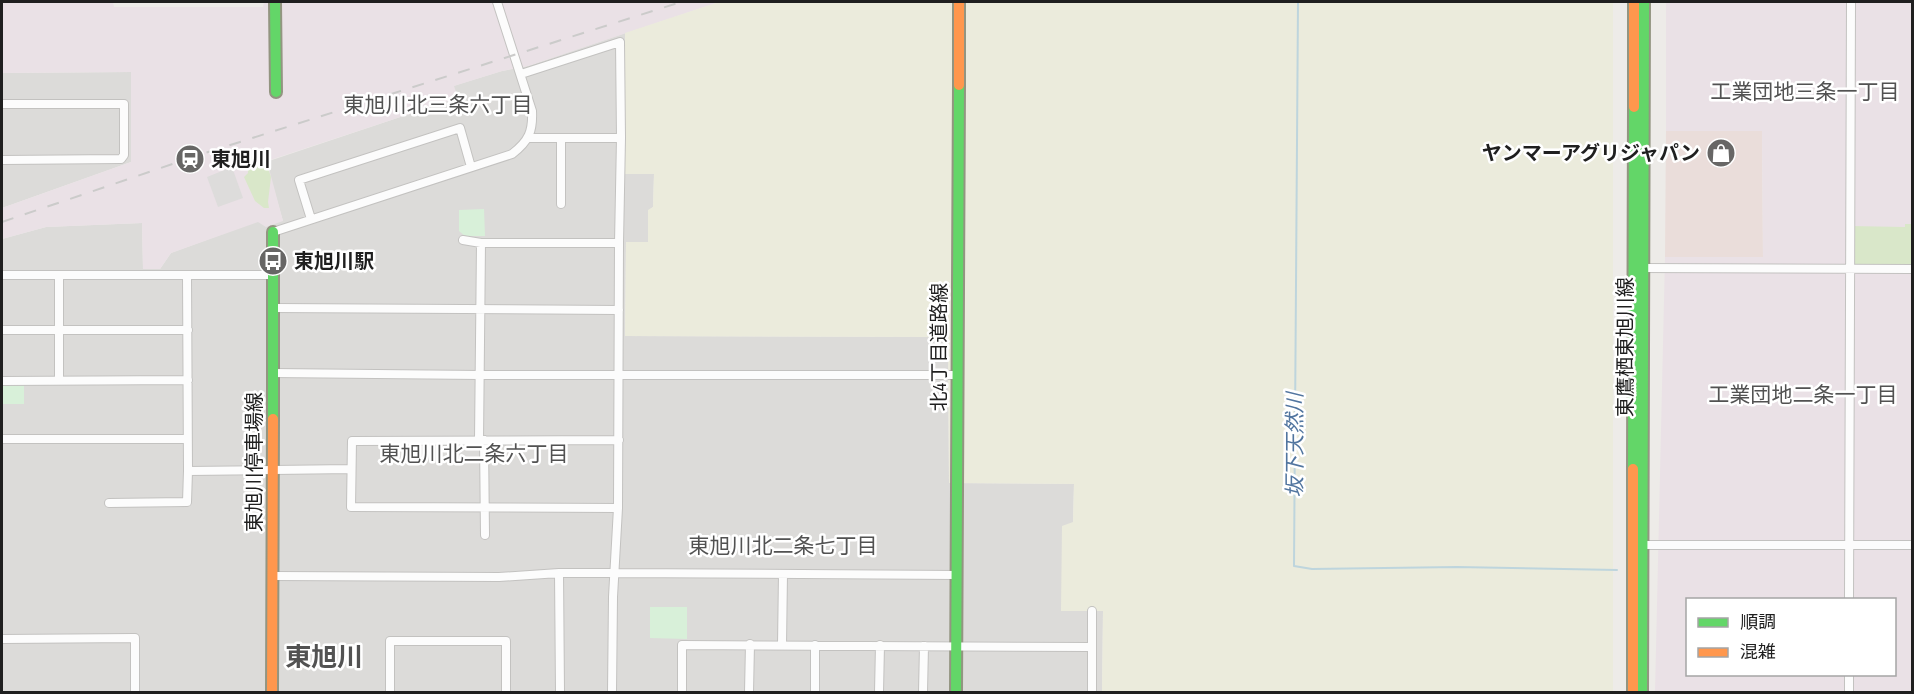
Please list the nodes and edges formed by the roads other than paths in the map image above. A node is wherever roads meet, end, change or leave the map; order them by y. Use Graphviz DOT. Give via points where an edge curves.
graph roads {
  1 [pos="275,2"];
  2 [pos="497,2"];
  3 [pos="959,2"];
  4 [pos="1634,2"];
  5 [pos="1644,2"];
  6 [pos="1851,2"];
  7 [pos="522,74"];
  8 [pos="276,92"];
  9 [pos="2,104"];
  10 [pos="530,138"];
  11 [pos="561,138"];
  12 [pos="621,138"];
  13 [pos="2,160"];
  14 [pos="471,166"];
  15 [pos="561,204"];
  16 [pos="311,219"];
  17 [pos="273,232"];
  18 [pos="463,240"];
  19 [pos="481,243"];
  20 [pos="619,243"];
  21 [pos="1638,268"];
  22 [pos="1850,269"];
  23 [pos="1912,269"];
  24 [pos="2,275"];
  25 [pos="59,275"];
  26 [pos="187,275"];
  27 [pos="273,275"];
  28 [pos="273,308"];
  29 [pos="481,308"];
  30 [pos="619,310"];
  31 [pos="2,330"];
  32 [pos="59,330"];
  33 [pos="188,330"];
  34 [pos="273,373"];
  35 [pos="619,373"];
  36 [pos="480,375"];
  37 [pos="957,375"];
  38 [pos="59,380"];
  39 [pos="188,380"];
  40 [pos="2,381"];
  41 [pos="2,439"];
  42 [pos="187,439"];
  43 [pos="482,440"];
  44 [pos="619,440"];
  45 [pos="272,469"];
  46 [pos="351,469"];
  47 [pos="188,471"];
  48 [pos="109,503"];
  49 [pos="484,507"];
  50 [pos="618,508"];
  51 [pos="484,535"];
  52 [pos="1638,545"];
  53 [pos="1912,545"];
  54 [pos="1850,546"];
  55 [pos="560,573"];
  56 [pos="615,573"];
  57 [pos="783,574"];
  58 [pos="957,575"];
  59 [pos="272,576"];
  60 [pos="1849,598"];
  61 [pos="1092,611"];
  62 [pos="2,639"];
  63 [pos="750,644"];
  64 [pos="782,645"];
  65 [pos="814,645"];
  66 [pos="880,645"];
  67 [pos="924,646"];
  68 [pos="956,646"];
  69 [pos="1092,647"];
  70 [pos="1849,676"];
  71 [pos="135,693"];
  72 [pos="272,693"];
  73 [pos="390,693"];
  74 [pos="506,693"];
  75 [pos="560,693"];
  76 [pos="612,693"];
  77 [pos="682,693"];
  78 [pos="749,693"];
  79 [pos="815,693"];
  80 [pos="879,693"];
  81 [pos="923,693"];
  82 [pos="956,693"];
  83 [pos="1092,693"];
  84 [pos="1633,693"];
  85 [pos="1642,693"];
  86 [pos="1849,693"];
  1 -- 8 [label="main road"];
  2 -- 7 [label="street"];
  3 -- 37 [label="main road, 北4丁目道路線"];
  4 -- 21 [label="main road, 東鷹栖東旭川線"];
  5 -- 21 [label="main road, 東鷹栖東旭川線"];
  6 -- 22 [label="street"];
  7 -- 10 [label="street" via="532,111"];
  7 -- 12 [label="street" via="620,42"];
  9 -- 13 [label="street" via="124,104 121,159"];
  10 -- 11 [label="street"];
  10 -- 14 [label="street" via="512,154"];
  11 -- 12 [label="street"];
  11 -- 15 [label="street"];
  12 -- 20 [label="street"];
  14 -- 16 [label="street"];
  14 -- 16 [label="street" via="460,128 299,180"];
  16 -- 17 [label="street"];
  17 -- 27 [label="main road, 東旭川停車場線"];
  18 -- 19 [label="street"];
  19 -- 20 [label="street"];
  19 -- 29 [label="street"];
  20 -- 30 [label="street"];
  21 -- 22 [label="street"];
  21 -- 52 [label="main road, 東鷹栖東旭川線"];
  22 -- 23 [label="street"];
  22 -- 54 [label="street"];
  24 -- 25 [label="street"];
  25 -- 26 [label="street"];
  25 -- 32 [label="street"];
  26 -- 27 [label="street"];
  26 -- 33 [label="street"];
  27 -- 28 [label="main road, 東旭川停車場線"];
  28 -- 29 [label="street"];
  28 -- 34 [label="main road, 東旭川停車場線"];
  29 -- 30 [label="street"];
  29 -- 36 [label="street"];
  30 -- 35 [label="street"];
  31 -- 32 [label="street"];
  32 -- 33 [label="street"];
  32 -- 38 [label="street"];
  33 -- 39 [label="street"];
  34 -- 36 [label="street"];
  34 -- 45 [label="main road, 東旭川停車場線"];
  35 -- 36 [label="street"];
  35 -- 37 [label="street"];
  35 -- 44 [label="street"];
  36 -- 43 [label="street"];
  37 -- 58 [label="main road, 北4丁目道路線"];
  38 -- 39 [label="street"];
  38 -- 40 [label="street"];
  39 -- 42 [label="street"];
  41 -- 42 [label="street"];
  42 -- 47 [label="street"];
  43 -- 44 [label="street"];
  43 -- 46 [label="street" via="352,441"];
  43 -- 49 [label="street"];
  44 -- 50 [label="street"];
  45 -- 46 [label="street"];
  45 -- 47 [label="street"];
  45 -- 59 [label="main road, 東旭川停車場線"];
  46 -- 49 [label="street" via="351,507"];
  47 -- 48 [label="street" via="187,502"];
  49 -- 50 [label="street"];
  49 -- 51 [label="street"];
  50 -- 56 [label="street"];
  52 -- 54 [label="street"];
  52 -- 84 [label="main road, 東鷹栖東旭川線"];
  52 -- 85 [label="main road, 東鷹栖東旭川線"];
  53 -- 54 [label="street"];
  54 -- 60 [label="street"];
  55 -- 56 [label="street"];
  55 -- 59 [label="street" via="499,577"];
  55 -- 75 [label="street"];
  56 -- 57 [label="street"];
  56 -- 76 [label="street"];
  57 -- 58 [label="street"];
  57 -- 64 [label="street"];
  58 -- 68 [label="main road, 北4丁目道路線"];
  59 -- 72 [label="main road, 東旭川停車場線"];
  61 -- 69 [label="street"];
  62 -- 71 [label="street" via="135,638"];
  63 -- 64 [label="street"];
  63 -- 77 [label="street" via="682,645"];
  63 -- 78 [label="street"];
  64 -- 65 [label="street"];
  65 -- 66 [label="street"];
  65 -- 79 [label="street"];
  66 -- 67 [label="street"];
  66 -- 80 [label="street"];
  67 -- 68 [label="street"];
  67 -- 81 [label="street"];
  68 -- 69 [label="street"];
  68 -- 82 [label="main road, 北4丁目道路線"];
  69 -- 83 [label="street"];
  70 -- 86 [label="street"];
  73 -- 74 [label="street" via="390,641 506,641"];
}
